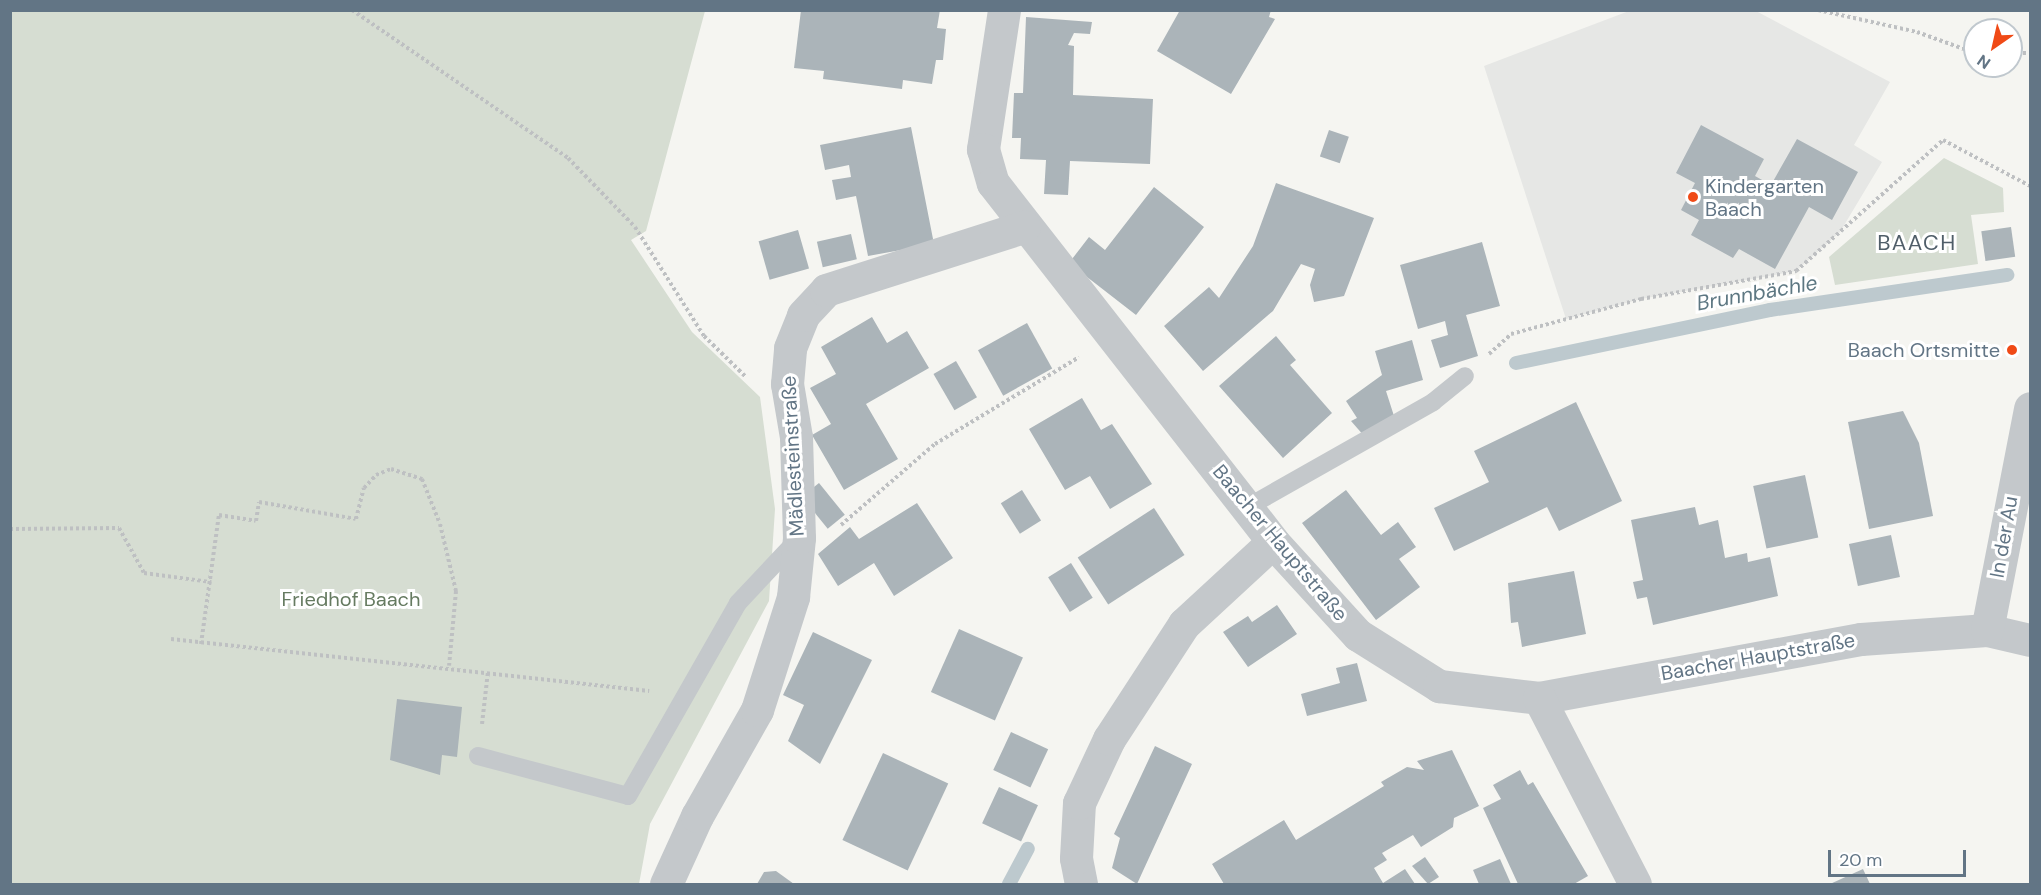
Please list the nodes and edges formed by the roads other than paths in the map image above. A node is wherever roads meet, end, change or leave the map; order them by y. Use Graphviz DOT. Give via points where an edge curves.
graph roads {
  1 [pos="1004,10"];
  2 [pos="1024,227"];
  3 [pos="1465,376"];
  4 [pos="2031,408"];
  5 [pos="1246,508"];
  6 [pos="1273,542"];
  7 [pos="798,545"];
  8 [pos="1987,630"];
  9 [pos="2031,640"];
  10 [pos="1539,698"];
  11 [pos="478,756"];
  12 [pos="666,885"];
  13 [pos="1081,885"];
  14 [pos="1635,885"];
  1 -- 2 [label="street, Baacher Hauptstraße" via="983,149 993,183"];
  2 -- 5 [label="street, Baacher Hauptstraße" via="1116,336"];
  2 -- 7 [label="street, Mädlesteinstraße" via="826,290 803,315 790,348"];
  3 -- 5 [label="lane" via="1413,414"];
  4 -- 8 [label="street, In der Au"];
  5 -- 6 [label="street, Baacher Hauptstraße"];
  6 -- 10 [label="street, Baacher Hauptstraße" via="1359,635 1439,686"];
  6 -- 13 [label="street" via="1184,624 1109,739 1079,803 1076,858"];
  7 -- 11 [label="lane" via="738,603 628,796"];
  7 -- 12 [label="street, Mädlesteinstraße" via="794,597 757,710 697,816"];
  8 -- 9 [label="street, Baacher Hauptstraße"];
  8 -- 10 [label="street, Baacher Hauptstraße" via="1861,639"];
  10 -- 14 [label="street"];
}
